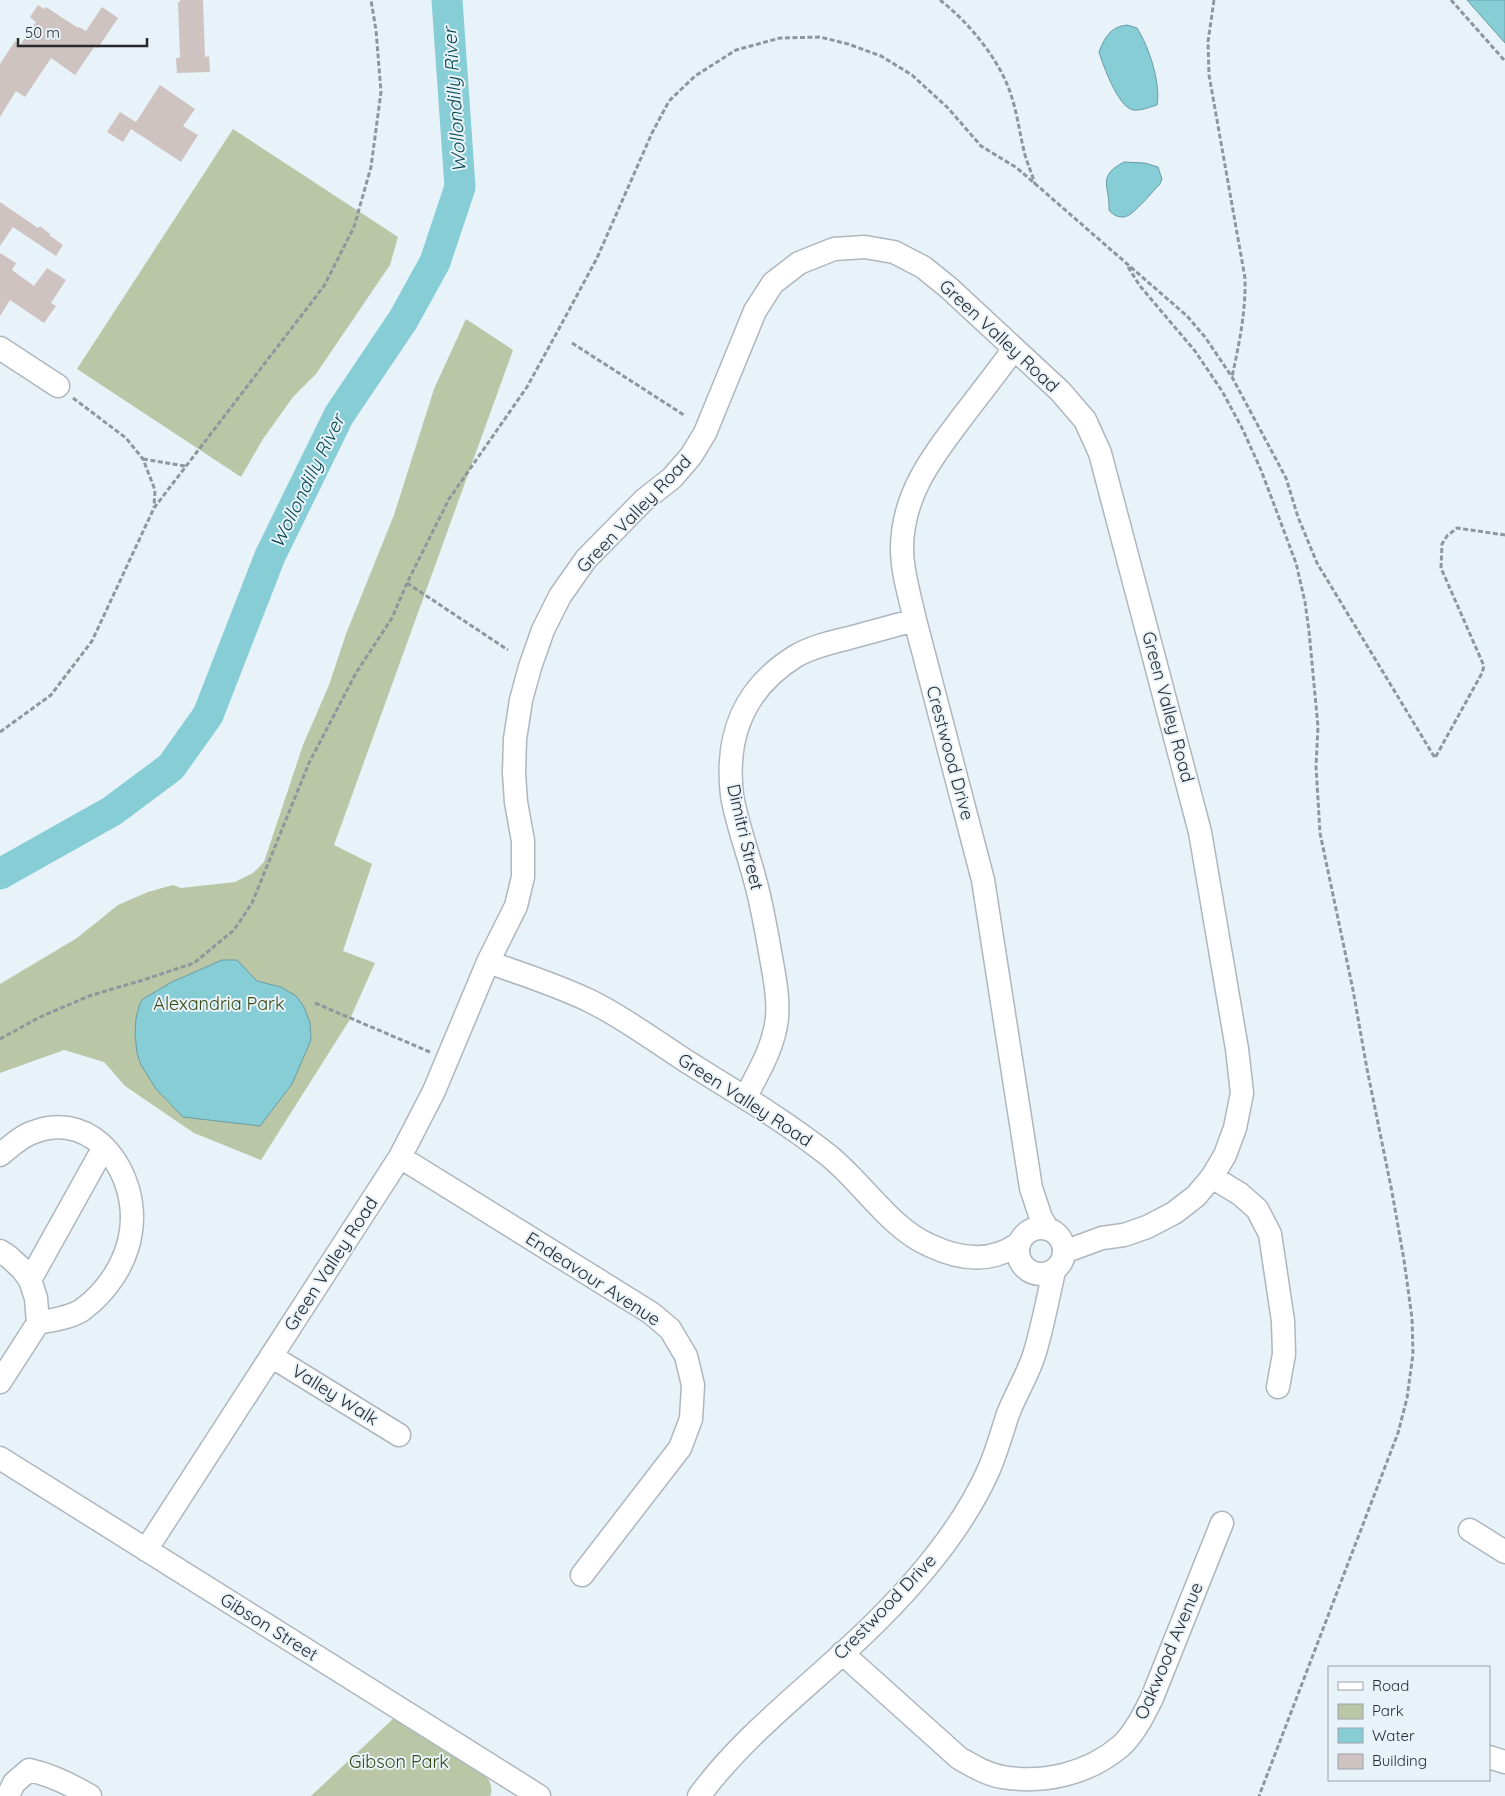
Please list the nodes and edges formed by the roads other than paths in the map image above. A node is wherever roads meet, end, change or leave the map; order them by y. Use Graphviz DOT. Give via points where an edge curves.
graph roads {
  1 [pos="0,348"];
  2 [pos="1014,350"];
  3 [pos="58,386"];
  4 [pos="915,620"];
  5 [pos="488,962"];
  6 [pos="745,1098"];
  7 [pos="104,1147"];
  8 [pos="0,1156"];
  9 [pos="400,1158"];
  10 [pos="1212,1177"];
  11 [pos="1041,1250"];
  12 [pos="0,1251"];
  13 [pos="30,1280"];
  14 [pos="38,1323"];
  15 [pos="271,1356"];
  16 [pos="0,1382"];
  17 [pos="1278,1387"];
  18 [pos="399,1435"];
  19 [pos="0,1458"];
  20 [pos="1222,1523"];
  21 [pos="1470,1530"];
  22 [pos="146,1550"];
  23 [pos="1505,1552"];
  24 [pos="582,1575"];
  25 [pos="842,1653"];
  26 [pos="1490,1758"];
  27 [pos="1505,1762"];
  28 [pos="525,1793"];
  29 [pos="8,1796"];
  30 [pos="90,1796"];
  31 [pos="699,1796"];
  1 -- 3 [label="street"];
  2 -- 4 [label="street, Crestwood Drive" via="930,460 914,488 902,549"];
  2 -- 5 [label="street, Green Valley Road" via="949,288 923,267 894,252 865,247 834,249 799,263 773,283 754,311 705,433 691,456 586,559 560,596 543,630 521,700 515,739 514,773 523,841 523,876 516,906"];
  2 -- 10 [label="street, Green Valley Road" via="1060,391 1086,420 1100,453 1200,832 1242,1093 1235,1128"];
  4 -- 6 [label="street, Dimitri Street" via="798,655 773,672 754,693 740,719 733,741 730,769 732,797 756,882 777,990 772,1042"];
  4 -- 11 [label="street, Crestwood Drive" via="982,880 1031,1188 1041,1218"];
  5 -- 6 [label="street, Green Valley Road" via="592,1002"];
  5 -- 9 [label="street, Green Valley Road" via="434,1091"];
  6 -- 11 [label="street, Green Valley Road" via="829,1156 907,1232 927,1245 968,1258 985,1257 1011,1249"];
  7 -- 8 [label="street" via="83,1132 50,1128 19,1140"];
  7 -- 13 [label="street"];
  7 -- 14 [label="street" via="121,1169 128,1187 132,1232 124,1256 100,1294 80,1311"];
  9 -- 15 [label="street, Green Valley Road"];
  9 -- 24 [label="street, Endeavour Avenue" via="651,1313 670,1329 686,1356 694,1385 691,1419 680,1448"];
  10 -- 11 [label="street, Green Valley Road" via="1174,1214 1148,1227 1124,1235"];
  10 -- 17 [label="street" via="1257,1209 1270,1234 1283,1322 1284,1354"];
  11 -- 25 [label="street, Crestwood Drive" via="1037,1280 1042,1327 990,1467 973,1501 935,1558 879,1620"];
  12 -- 13 [label="street"];
  13 -- 14 [label="street" via="36,1298"];
  14 -- 16 [label="street"];
  15 -- 18 [label="street, Valley Walk"];
  15 -- 22 [label="street, Green Valley Road"];
  19 -- 22 [label="street, Gibson Street"];
  20 -- 25 [label="street, Oakwood Avenue" via="1152,1698 1138,1724 1122,1745 1080,1770 1054,1778 1027,1779 1000,1776 977,1768 952,1752"];
  21 -- 23 [label="street"];
  22 -- 28 [label="street, Gibson Street"];
  25 -- 31 [label="street, Crestwood Drive" via="758,1729"];
  26 -- 27 [label="street"];
  29 -- 30 [label="street" via="14,1783 30,1770 67,1782"];
}
